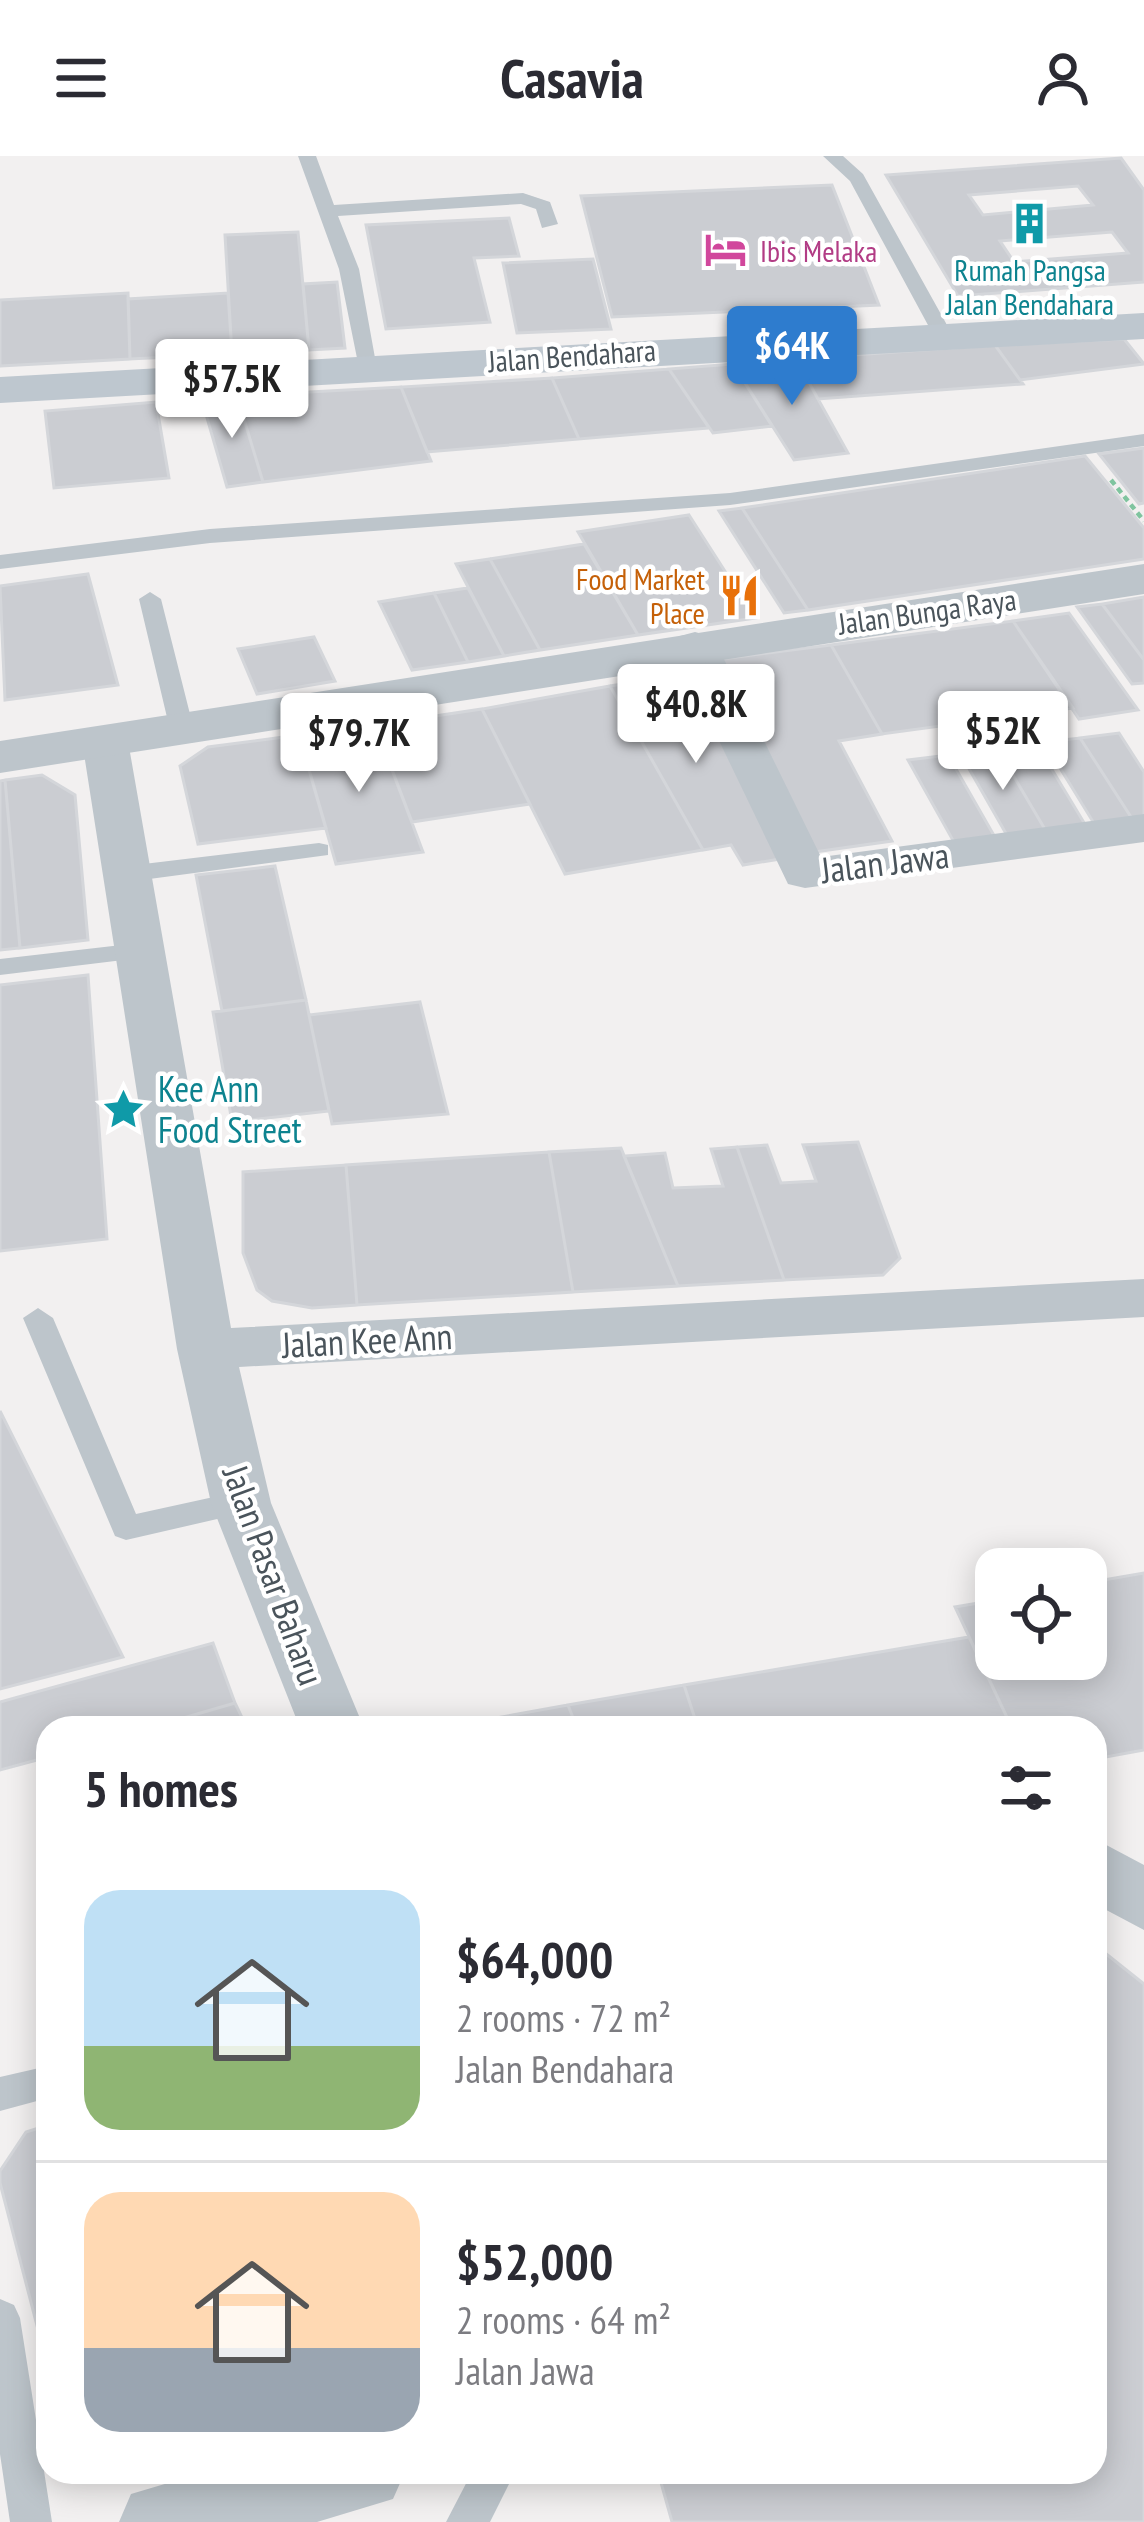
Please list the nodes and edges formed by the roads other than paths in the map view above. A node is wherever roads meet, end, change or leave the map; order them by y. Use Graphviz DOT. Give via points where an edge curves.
graph roads {
  1 [pos="307,156"];
  2 [pos="832,156"];
  3 [pos="326,212"];
  4 [pos="549,224"];
  5 [pos="1144,326"];
  6 [pos="942,334"];
  7 [pos="367,369"];
  8 [pos="0,389"];
  9 [pos="1144,440"];
  10 [pos="0,562"];
  11 [pos="1144,579"];
  12 [pos="150,599"];
  13 [pos="695,645"];
  14 [pos="182,730"];
  15 [pos="105,741"];
  16 [pos="0,758"];
  17 [pos="1144,828"];
  18 [pos="319,850"];
  19 [pos="127,874"];
  20 [pos="140,950"];
  21 [pos="0,968"];
  22 [pos="1144,1298"];
  23 [pos="38,1318"];
  24 [pos="206,1349"];
  25 [pos="241,1503"];
  26 [pos="327,1716"];
  27 [pos="1107,1876"];
  28 [pos="1144,1902"];
  29 [pos="36,2085"];
  30 [pos="0,2094"];
  31 [pos="0,2318"];
  32 [pos="316,2484"];
  33 [pos="487,2484"];
  34 [pos="31,2522"];
  35 [pos="159,2522"];
  36 [pos="466,2522"];
  1 -- 3 [label="lane"];
  2 -- 6 [label="lane" via="857,178"];
  3 -- 4 [label="lane" via="523,198 544,206"];
  3 -- 7 [label="lane" via="349,269"];
  5 -- 6 [label="main road, Jalan Bendahara"];
  6 -- 7 [label="main road, Jalan Bendahara"];
  7 -- 8 [label="main road, Jalan Bendahara"];
  9 -- 10 [label="lane" via="730,499 210,536"];
  11 -- 13 [label="street, Jalan Bunga Raya"];
  12 -- 14 [label="lane"];
  13 -- 14 [label="street, Jalan Bunga Raya"];
  13 -- 17 [label="street, Jalan Jawa" via="805,874"];
  14 -- 15 [label="street, Jalan Bunga Raya"];
  15 -- 16 [label="street, Jalan Bunga Raya"];
  15 -- 19 [label="street"];
  18 -- 19 [label="lane"];
  19 -- 20 [label="street"];
  20 -- 21 [label="lane"];
  20 -- 24 [label="street"];
  22 -- 24 [label="street, Jalan Kee Ann"];
  23 -- 25 [label="lane" via="126,1528"];
  24 -- 25 [label="street, Jalan Pasar Baharu"];
  25 -- 26 [label="street, Jalan Pasar Baharu"];
  27 -- 28 [label="street"];
  29 -- 30 [label="lane"];
  31 -- 34 [label="lane"];
  32 -- 35 [label="street"];
  33 -- 36 [label="lane"];
}
